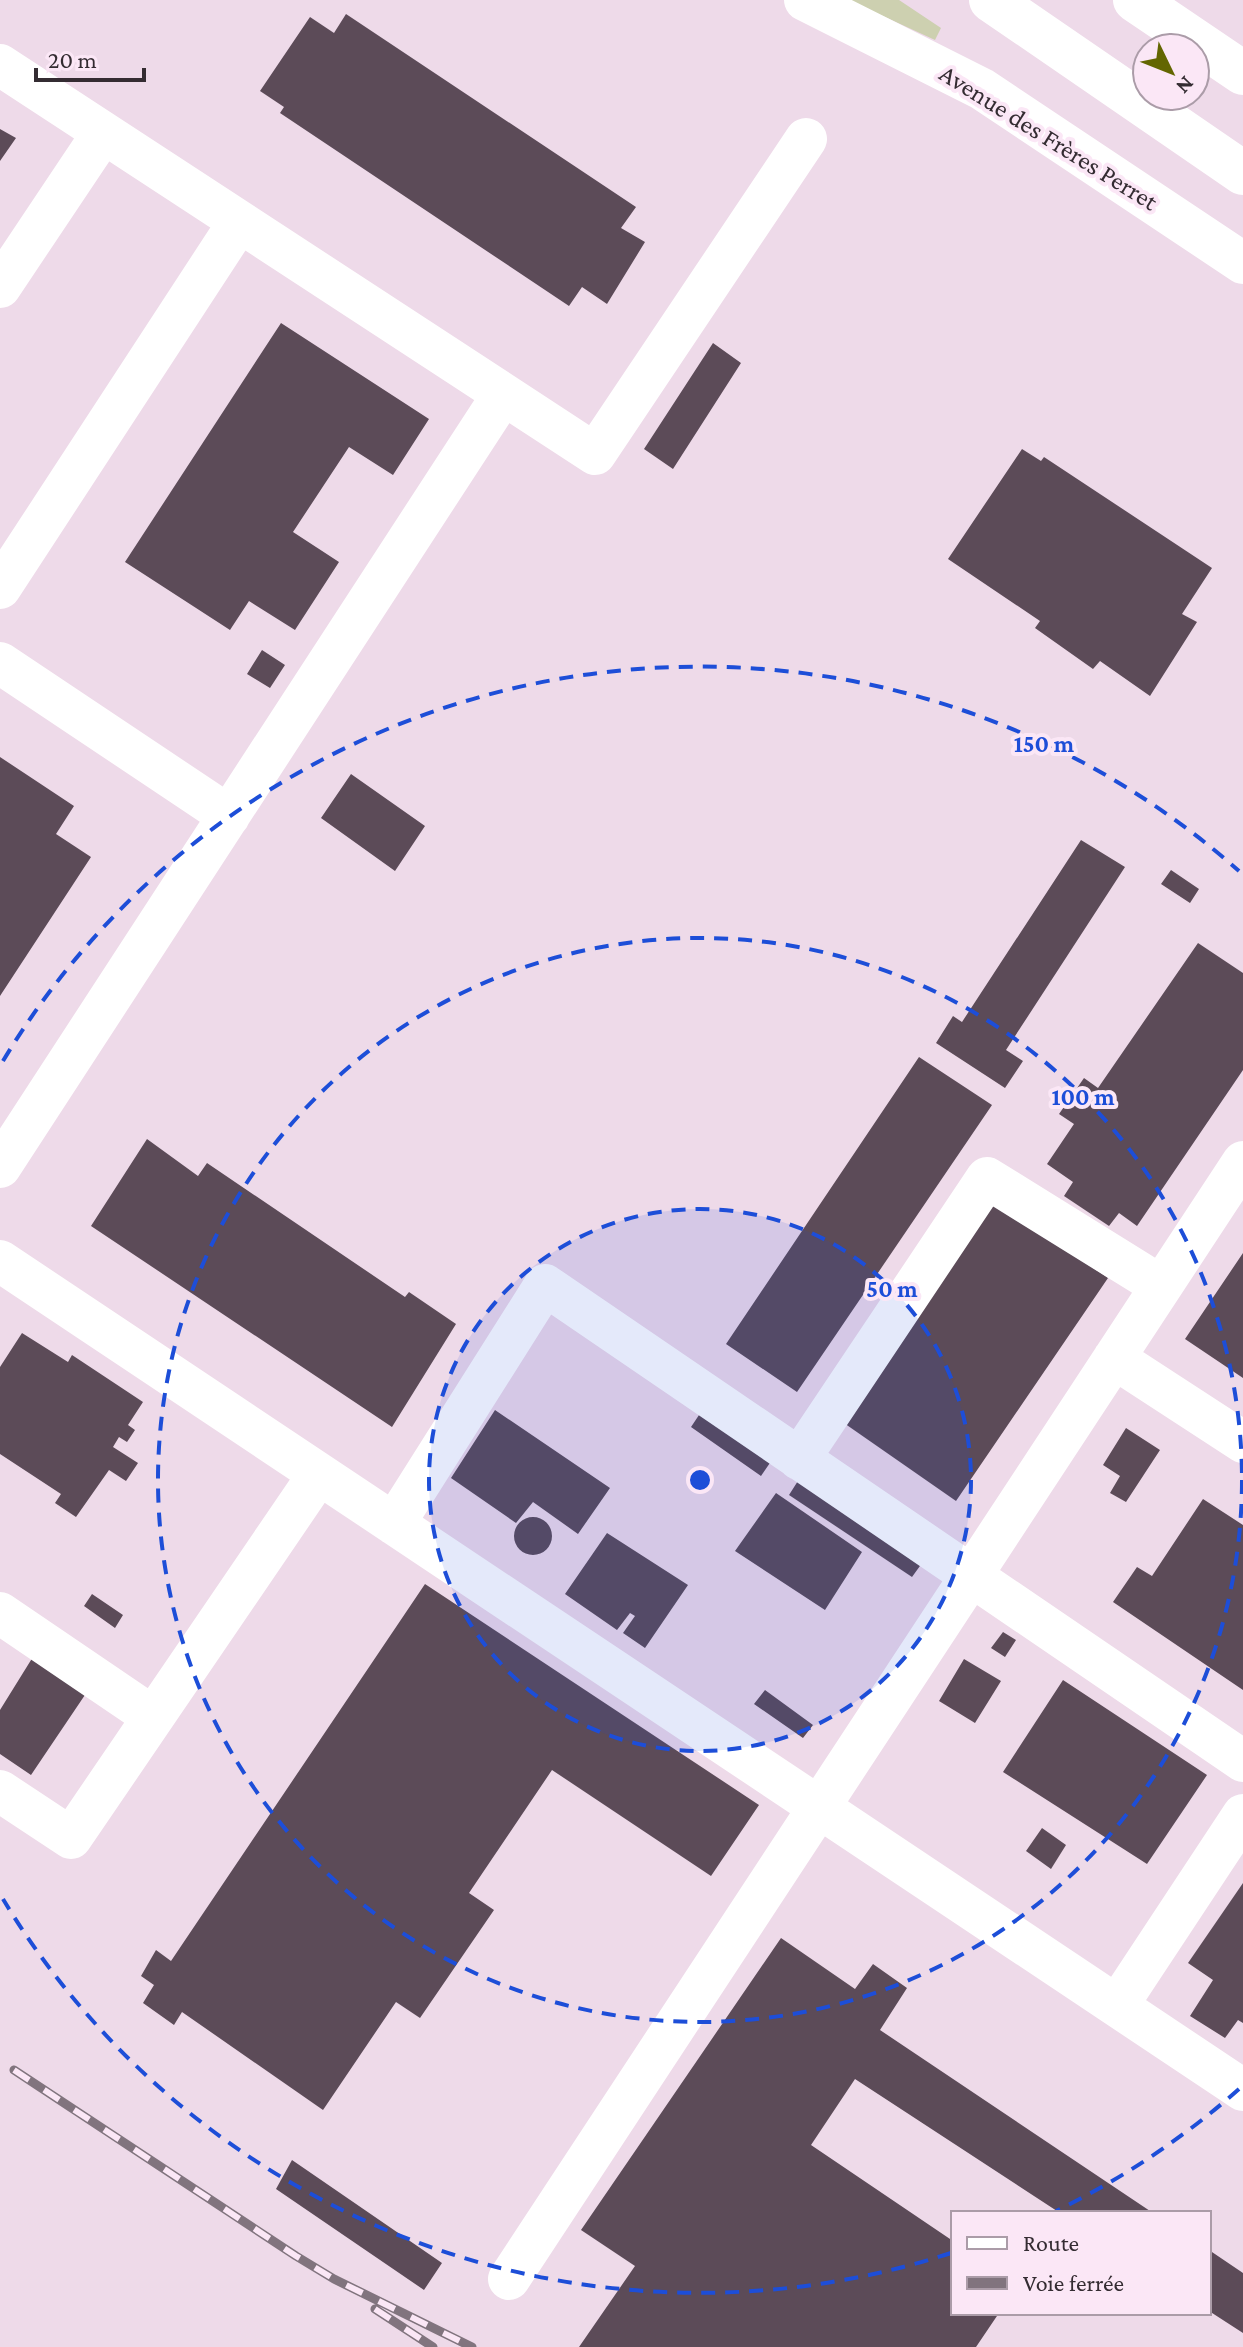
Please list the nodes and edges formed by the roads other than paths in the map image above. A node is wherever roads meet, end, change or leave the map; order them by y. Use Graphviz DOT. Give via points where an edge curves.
graph roads {
  1 [pos="805,0"];
  2 [pos="991,0"];
  3 [pos="1135,0"];
  4 [pos="0,65"];
  5 [pos="1243,73"];
  6 [pos="103,133"];
  7 [pos="806,139"];
  8 [pos="1243,173"];
  9 [pos="239,222"];
  10 [pos="1243,263"];
  11 [pos="0,287"];
  12 [pos="502,396"];
  13 [pos="0,588"];
  14 [pos="0,663"];
  15 [pos="229,816"];
  16 [pos="1243,1162"];
  17 [pos="0,1167"];
  18 [pos="0,1261"];
  19 [pos="1161,1286"];
  20 [pos="1114,1358"];
  21 [pos="1243,1442"];
  22 [pos="799,1459"];
  23 [pos="319,1474"];
  24 [pos="394,1524"];
  25 [pos="970,1576"];
  26 [pos="0,1613"];
  27 [pos="153,1717"];
  28 [pos="1243,1761"];
  29 [pos="0,1791"];
  30 [pos="818,1807"];
  31 [pos="1243,1815"];
  32 [pos="1117,2006"];
  33 [pos="1243,2090"];
  34 [pos="509,2279"];
  1 -- 10 [label="street, Avenue des Frères Perret" via="982,89"];
  2 -- 8 [label="highway"];
  3 -- 5 [label="highway"];
  4 -- 6 [label="street"];
  6 -- 9 [label="street"];
  6 -- 11 [label="street"];
  7 -- 12 [label="street" via="595,454"];
  9 -- 12 [label="street"];
  9 -- 13 [label="street"];
  12 -- 15 [label="street"];
  14 -- 15 [label="street"];
  15 -- 17 [label="street"];
  16 -- 19 [label="street"];
  18 -- 23 [label="street"];
  19 -- 20 [label="street"];
  19 -- 22 [label="street" via="987,1178"];
  20 -- 21 [label="street"];
  20 -- 25 [label="street"];
  22 -- 24 [label="street" via="545,1285"];
  22 -- 25 [label="street"];
  23 -- 24 [label="street"];
  23 -- 27 [label="street"];
  24 -- 30 [label="street"];
  25 -- 28 [label="street"];
  25 -- 30 [label="street"];
  26 -- 27 [label="street"];
  27 -- 29 [label="street" via="71,1838"];
  30 -- 32 [label="street"];
  30 -- 34 [label="street"];
  31 -- 32 [label="street"];
  32 -- 33 [label="street"];
}
